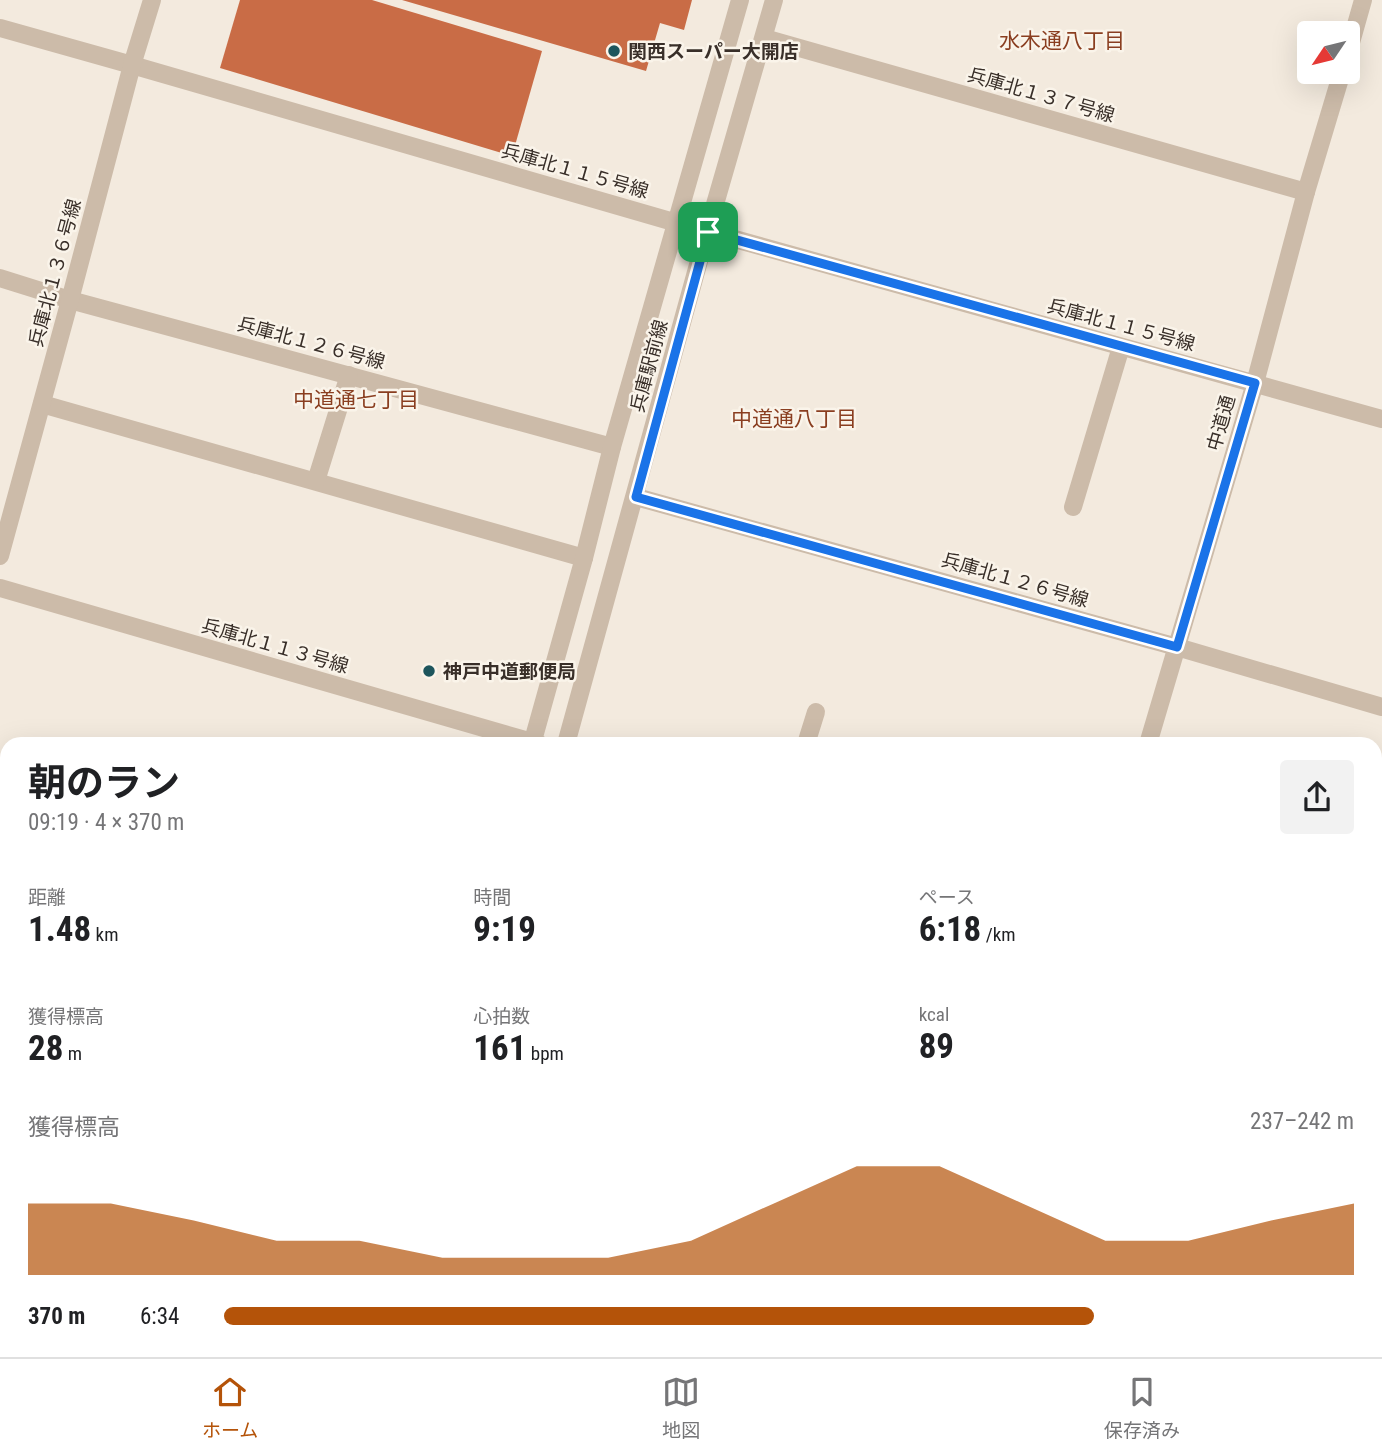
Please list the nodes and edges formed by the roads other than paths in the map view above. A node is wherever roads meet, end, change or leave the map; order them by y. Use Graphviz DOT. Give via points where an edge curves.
graph roads {
  1 [pos="152,0"];
  2 [pos="740,0"];
  3 [pos="774,0"];
  4 [pos="1363,0"];
  5 [pos="1357,21"];
  6 [pos="0,28"];
  7 [pos="764,38"];
  8 [pos="132,65"];
  9 [pos="1338,84"];
  10 [pos="1306,192"];
  11 [pos="677,223"];
  12 [pos="708,232"];
  13 [pos="0,278"];
  14 [pos="70,300"];
  15 [pos="1121,347"];
  16 [pos="349,375"];
  17 [pos="1255,383"];
  18 [pos="42,404"];
  19 [pos="1382,419"];
  20 [pos="612,447"];
  21 [pos="316,481"];
  22 [pos="636,497"];
  23 [pos="1073,507"];
  24 [pos="0,556"];
  25 [pos="584,558"];
  26 [pos="0,588"];
  27 [pos="1177,647"];
  28 [pos="1382,707"];
  29 [pos="816,712"];
  30 [pos="514,737"];
  31 [pos="537,737"];
  32 [pos="568,737"];
  33 [pos="808,737"];
  34 [pos="1150,737"];
  1 -- 8 [label="street, 兵庫北１３６号線"];
  2 -- 11 [label="street, 兵庫駅前線"];
  3 -- 7 [label="street, 兵庫駅前線"];
  4 -- 5 [label="street"];
  6 -- 8 [label="street, 兵庫北１１５号線"];
  7 -- 10 [label="street, 兵庫北１３７号線"];
  7 -- 12 [label="street, 兵庫駅前線"];
  8 -- 11 [label="street, 兵庫北１１５号線"];
  8 -- 14 [label="street, 兵庫北１３６号線"];
  9 -- 10 [label="street, 中道通"];
  10 -- 17 [label="street, 中道通"];
  11 -- 12 [label="street, 兵庫北１１５号線"];
  11 -- 20 [label="street, 兵庫駅前線"];
  12 -- 15 [label="street, 兵庫北１１５号線"];
  12 -- 22 [label="street, 兵庫駅前線"];
  13 -- 14 [label="street, 兵庫北１２６号線"];
  14 -- 16 [label="street, 兵庫北１２６号線"];
  14 -- 18 [label="street, 兵庫北１３６号線"];
  15 -- 17 [label="street, 兵庫北１１５号線"];
  15 -- 23 [label="street"];
  16 -- 20 [label="street, 兵庫北１２６号線"];
  16 -- 21 [label="street"];
  17 -- 19 [label="street, 兵庫北１１５号線"];
  17 -- 27 [label="street, 中道通"];
  18 -- 21 [label="street"];
  18 -- 24 [label="street, 兵庫北１３６号線"];
  20 -- 25 [label="street, 兵庫駅前線"];
  21 -- 25 [label="street"];
  22 -- 27 [label="street, 兵庫北１２６号線"];
  22 -- 32 [label="street, 兵庫駅前線"];
  25 -- 31 [label="street, 兵庫駅前線"];
  26 -- 30 [label="street, 兵庫北１１３号線"];
  27 -- 28 [label="street, 兵庫北１２６号線"];
  27 -- 34 [label="street, 中道通"];
  29 -- 33 [label="street"];
}
